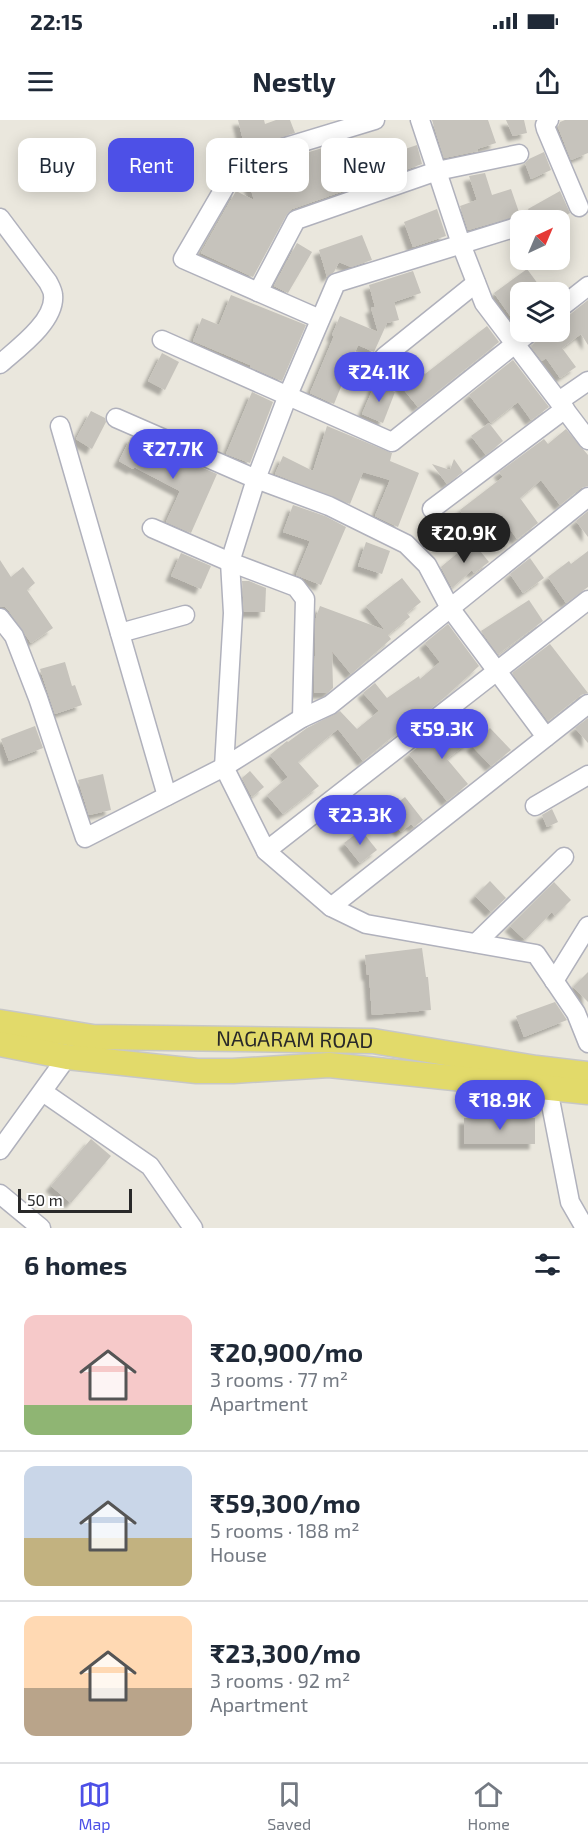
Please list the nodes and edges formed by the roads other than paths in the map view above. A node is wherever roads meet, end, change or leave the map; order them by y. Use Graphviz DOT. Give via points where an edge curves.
graph roads {
  1 [pos="375,120"];
  2 [pos="420,120"];
  3 [pos="549,120"];
  4 [pos="330,127"];
  5 [pos="519,154"];
  6 [pos="437,171"];
  7 [pos="579,207"];
  8 [pos="0,218"];
  9 [pos="510,229"];
  10 [pos="461,244"];
  11 [pos="476,283"];
  12 [pos="588,286"];
  13 [pos="258,292"];
  14 [pos="570,300"];
  15 [pos="320,319"];
  16 [pos="162,340"];
  17 [pos="515,343"];
  18 [pos="384,357"];
  19 [pos="0,364"];
  20 [pos="588,381"];
  21 [pos="288,395"];
  22 [pos="562,405"];
  23 [pos="116,418"];
  24 [pos="60,426"];
  25 [pos="588,440"];
  26 [pos="256,479"];
  27 [pos="588,497"];
  28 [pos="432,509"];
  29 [pos="152,528"];
  30 [pos="230,562"];
  31 [pos="588,600"];
  32 [pos="450,608"];
  33 [pos="185,615"];
  34 [pos="0,618"];
  35 [pos="120,633"];
  36 [pos="498,670"];
  37 [pos="588,704"];
  38 [pos="302,718"];
  39 [pos="546,737"];
  40 [pos="224,767"];
  41 [pos="588,775"];
  42 [pos="167,796"];
  43 [pos="535,806"];
  44 [pos="266,851"];
  45 [pos="564,857"];
  46 [pos="331,908"];
  47 [pos="588,926"];
  48 [pos="476,943"];
  49 [pos="554,981"];
  50 [pos="582,1008"];
  51 [pos="0,1022"];
  52 [pos="588,1043"];
  53 [pos="0,1044"];
  54 [pos="68,1057"];
  55 [pos="483,1070"];
  56 [pos="588,1074"];
  57 [pos="548,1089"];
  58 [pos="43,1092"];
  59 [pos="588,1092"];
  60 [pos="0,1150"];
  61 [pos="0,1194"];
  62 [pos="41,1228"];
  63 [pos="193,1228"];
  64 [pos="585,1228"];
  1 -- 4 [label="street"];
  2 -- 6 [label="street"];
  3 -- 7 [label="street" via="546,129"];
  4 -- 13 [label="street" via="240,161 183,259"];
  5 -- 6 [label="street"];
  6 -- 10 [label="street"];
  6 -- 13 [label="street" via="297,220"];
  8 -- 19 [label="street" via="53,294 50,313 42,325"];
  9 -- 10 [label="street"];
  10 -- 11 [label="street"];
  10 -- 15 [label="street" via="336,283"];
  11 -- 17 [label="street" via="484,303"];
  11 -- 18 [label="street"];
  12 -- 14 [label="street"];
  13 -- 15 [label="street"];
  15 -- 21 [label="street"];
  16 -- 21 [label="street"];
  17 -- 21 [label="street" via="392,442"];
  17 -- 22 [label="street"];
  20 -- 22 [label="street"];
  21 -- 26 [label="street"];
  22 -- 25 [label="street"];
  22 -- 28 [label="street"];
  23 -- 26 [label="street"];
  24 -- 35 [label="street"];
  26 -- 30 [label="street"];
  26 -- 32 [label="street" via="329,506 405,544 427,565"];
  27 -- 32 [label="street"];
  29 -- 30 [label="street"];
  30 -- 38 [label="street" via="296,587 305,599"];
  30 -- 40 [label="street" via="233,613"];
  31 -- 36 [label="street"];
  32 -- 36 [label="street"];
  32 -- 38 [label="street" via="330,705"];
  33 -- 35 [label="street"];
  34 -- 42 [label="street" via="14,636 86,838"];
  35 -- 42 [label="street"];
  36 -- 39 [label="street"];
  36 -- 44 [label="street"];
  37 -- 39 [label="street"];
  38 -- 40 [label="street"];
  39 -- 46 [label="street"];
  40 -- 42 [label="street"];
  40 -- 44 [label="street"];
  41 -- 43 [label="street"];
  44 -- 46 [label="street"];
  45 -- 48 [label="street"];
  46 -- 48 [label="street" via="366,924"];
  47 -- 49 [label="street"];
  48 -- 49 [label="street" via="536,954"];
  49 -- 50 [label="street"];
  50 -- 52 [label="street"];
  51 -- 55 [label="main road, NAGARAM ROAD" via="93,1037 373,1041"];
  53 -- 54 [label="main road, NAGARAM ROAD"];
  54 -- 55 [label="main road, NAGARAM ROAD" via="197,1071 329,1065"];
  54 -- 58 [label="street"];
  55 -- 56 [label="main road, NAGARAM ROAD"];
  55 -- 57 [label="main road, NAGARAM ROAD"];
  57 -- 59 [label="main road, NAGARAM ROAD"];
  57 -- 64 [label="street" via="570,1202"];
  58 -- 60 [label="street"];
  58 -- 63 [label="street" via="150,1167"];
  61 -- 62 [label="street"];
}
